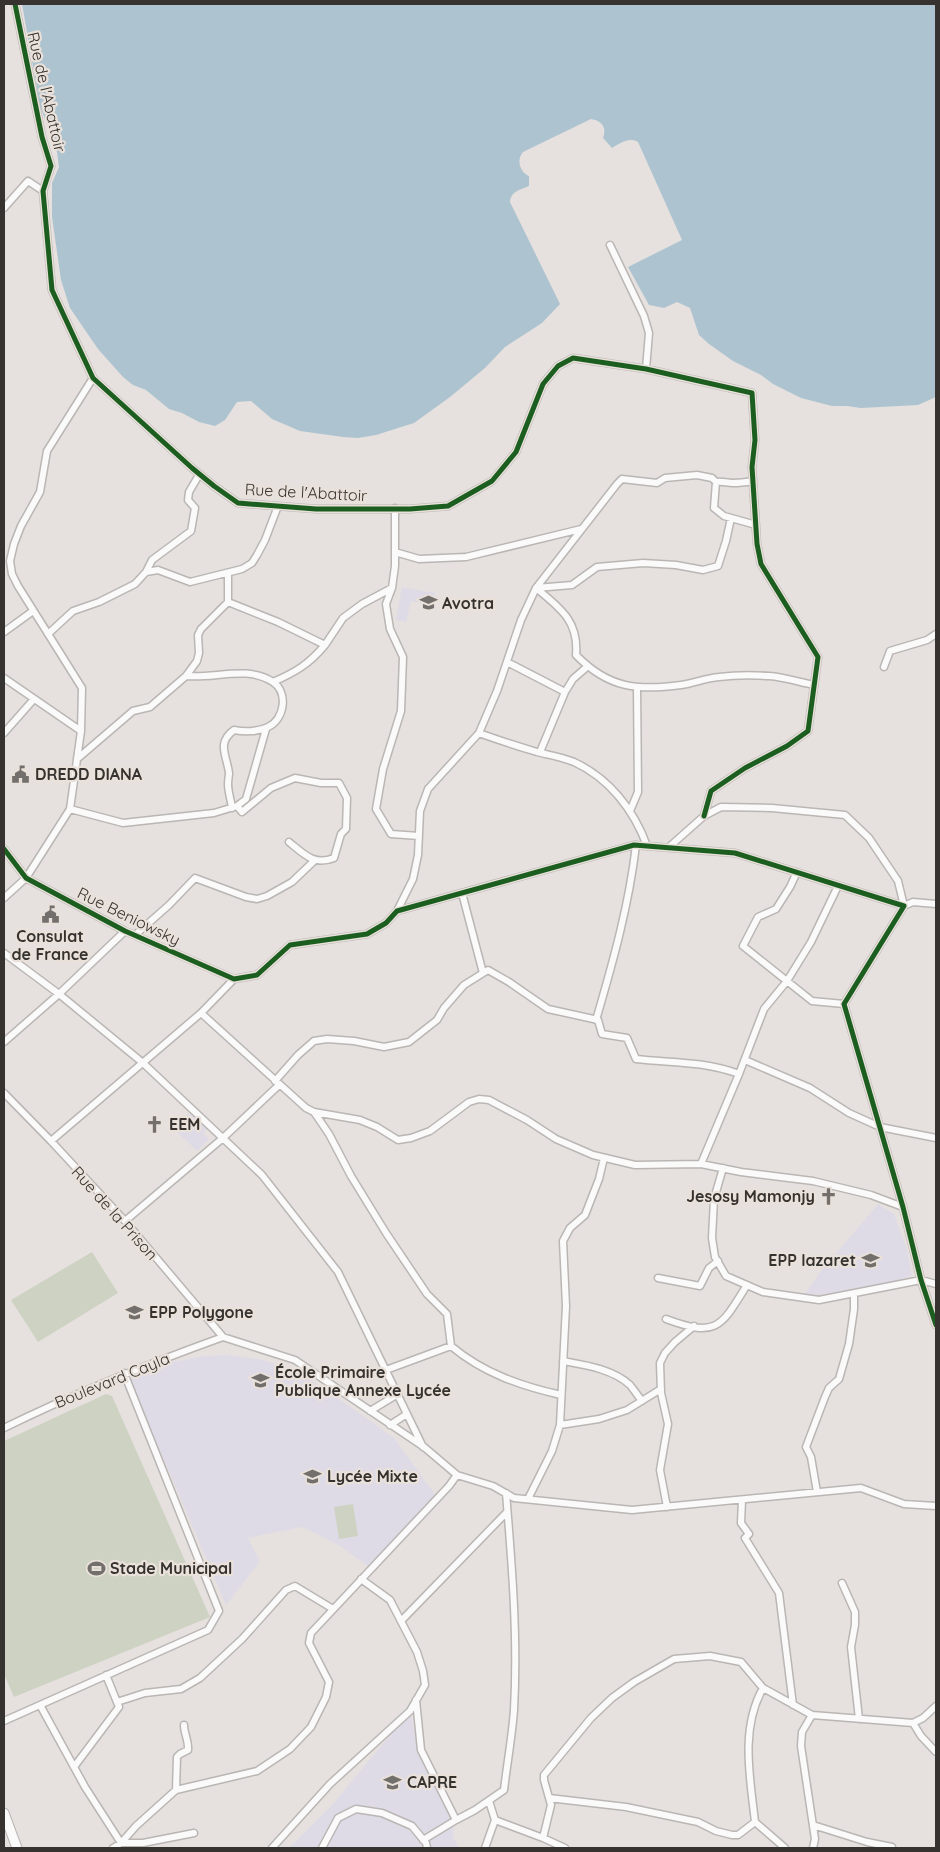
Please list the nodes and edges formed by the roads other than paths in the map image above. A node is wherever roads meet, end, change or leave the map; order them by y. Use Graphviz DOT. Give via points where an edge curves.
graph roads {
  1 [pos="15,4"];
  2 [pos="43,191"];
  3 [pos="4,208"];
  4 [pos="610,245"];
  5 [pos="646,369"];
  6 [pos="93,378"];
  7 [pos="200,474"];
  8 [pos="753,481"];
  9 [pos="716,482"];
  10 [pos="278,506"];
  11 [pos="395,508"];
  12 [pos="731,518"];
  13 [pos="756,525"];
  14 [pos="582,529"];
  15 [pos="395,552"];
  16 [pos="146,572"];
  17 [pos="228,573"];
  18 [pos="392,588"];
  19 [pos="536,588"];
  20 [pos="228,602"];
  21 [pos="33,611"];
  22 [pos="4,632"];
  23 [pos="48,634"];
  24 [pos="936,634"];
  25 [pos="325,645"];
  26 [pos="507,662"];
  27 [pos="588,666"];
  28 [pos="884,667"];
  29 [pos="186,676"];
  30 [pos="4,678"];
  31 [pos="273,682"];
  32 [pos="814,685"];
  33 [pos="637,687"];
  34 [pos="565,692"];
  35 [pos="34,699"];
  36 [pos="266,729"];
  37 [pos="80,731"];
  38 [pos="4,733"];
  39 [pos="478,733"];
  40 [pos="540,752"];
  41 [pos="77,759"];
  42 [pos="234,807"];
  43 [pos="70,809"];
  44 [pos="630,811"];
  45 [pos="704,816"];
  46 [pos="418,836"];
  47 [pos="289,842"];
  48 [pos="636,845"];
  49 [pos="647,846"];
  50 [pos="669,847"];
  51 [pos="4,849"];
  52 [pos="315,860"];
  53 [pos="797,872"];
  54 [pos="26,878"];
  55 [pos="838,886"];
  56 [pos="462,893"];
  57 [pos="4,898"];
  58 [pos="936,904"];
  59 [pos="904,906"];
  60 [pos="397,911"];
  61 [pos="125,931"];
  62 [pos="135,935"];
  63 [pos="4,953"];
  64 [pos="483,974"];
  65 [pos="234,978"];
  66 [pos="787,982"];
  67 [pos="59,994"];
  68 [pos="844,1004"];
  69 [pos="201,1013"];
  70 [pos="596,1020"];
  71 [pos="4,1042"];
  72 [pos="745,1060"];
  73 [pos="143,1063"];
  74 [pos="739,1074"];
  75 [pos="277,1083"];
  76 [pos="4,1093"];
  77 [pos="314,1112"];
  78 [pos="880,1127"];
  79 [pos="223,1138"];
  80 [pos="936,1138"];
  81 [pos="51,1141"];
  82 [pos="604,1158"];
  83 [pos="700,1164"];
  84 [pos="723,1168"];
  85 [pos="903,1207"];
  86 [pos="124,1222"];
  87 [pos="718,1262"];
  88 [pos="658,1278"];
  89 [pos="921,1280"];
  90 [pos="936,1284"];
  91 [pos="747,1285"];
  92 [pos="854,1293"];
  93 [pos="666,1319"];
  94 [pos="936,1325"];
  95 [pos="694,1326"];
  96 [pos="223,1337"];
  97 [pos="451,1346"];
  98 [pos="563,1360"];
  99 [pos="386,1370"];
  100 [pos="124,1373"];
  101 [pos="661,1389"];
  102 [pos="398,1394"];
  103 [pos="561,1395"];
  104 [pos="642,1401"];
  105 [pos="370,1411"];
  106 [pos="408,1414"];
  107 [pos="390,1425"];
  108 [pos="560,1426"];
  109 [pos="4,1428"];
  110 [pos="424,1448"];
  111 [pos="457,1475"];
  112 [pos="817,1492"];
  113 [pos="506,1493"];
  114 [pos="528,1499"];
  115 [pos="742,1500"];
  116 [pos="936,1506"];
  117 [pos="667,1507"];
  118 [pos="508,1512"];
  119 [pos="361,1579"];
  120 [pos="842,1584"];
  121 [pos="334,1609"];
  122 [pos="401,1621"];
  123 [pos="106,1675"];
  124 [pos="763,1688"];
  125 [pos="416,1700"];
  126 [pos="117,1702"];
  127 [pos="40,1705"];
  128 [pos="794,1705"];
  129 [pos="936,1706"];
  130 [pos="812,1715"];
  131 [pos="859,1719"];
  132 [pos="4,1721"];
  133 [pos="913,1723"];
  134 [pos="184,1725"];
  135 [pos="936,1752"];
  136 [pos="74,1767"];
  137 [pos="176,1790"];
  138 [pos="548,1798"];
  139 [pos="489,1801"];
  140 [pos="4,1812"];
  141 [pos="456,1820"];
  142 [pos="495,1820"];
  143 [pos="755,1822"];
  144 [pos="813,1825"];
  145 [pos="194,1833"];
  146 [pos="543,1838"];
  147 [pos="423,1840"];
  148 [pos="121,1843"];
  149 [pos="865,1845"];
  150 [pos="892,1847"];
  151 [pos="17,1848"];
  152 [pos="113,1848"];
  153 [pos="272,1848"];
  154 [pos="322,1848"];
  155 [pos="427,1848"];
  156 [pos="485,1848"];
  157 [pos="565,1848"];
  158 [pos="785,1848"];
  159 [pos="813,1848"];
  1 -- 2 [label="street, Rue de l'Abattoir" via="51,166"];
  2 -- 3 [label="street" via="28,181"];
  2 -- 6 [label="street, Rue de l'Abattoir" via="52,290"];
  4 -- 5 [label="street" via="649,333"];
  5 -- 8 [label="street, Rue de l'Abattoir" via="752,393"];
  5 -- 11 [label="street, Rue de l'Abattoir" via="573,358 558,366 543,384 516,452 492,481 448,506"];
  6 -- 7 [label="street, Rue de l'Abattoir"];
  6 -- 21 [label="street" via="47,451 40,492 14,544 10,561 12,574"];
  7 -- 10 [label="street, Rue de l'Abattoir" via="238,503"];
  7 -- 16 [label="street" via="189,492 188,500 195,508 191,531 152,560"];
  8 -- 9 [label="street"];
  8 -- 13 [label="street"];
  9 -- 12 [label="street" via="714,508"];
  9 -- 14 [label="street" via="697,475 665,478 657,483 622,479"];
  10 -- 11 [label="street, Rue de l'Abattoir"];
  10 -- 17 [label="street" via="252,563"];
  11 -- 15 [label="street"];
  12 -- 13 [label="street"];
  12 -- 19 [label="street" via="718,566 703,570 643,564 597,567 572,585"];
  13 -- 32 [label="street" via="761,564 818,657"];
  14 -- 15 [label="street" via="466,557 419,559"];
  14 -- 19 [label="street"];
  15 -- 18 [label="street"];
  16 -- 17 [label="street" via="158,570 190,582"];
  16 -- 23 [label="street" via="135,584 100,602 73,611"];
  17 -- 20 [label="street"];
  18 -- 25 [label="street" via="343,618"];
  18 -- 46 [label="street" via="386,604 390,629 403,657 401,711 383,769 376,809 391,834"];
  19 -- 26 [label="street" via="520,620"];
  19 -- 27 [label="street" via="570,619 577,642 576,655"];
  20 -- 25 [label="street"];
  20 -- 29 [label="street" via="201,629 197,662"];
  21 -- 22 [label="street"];
  21 -- 23 [label="street"];
  23 -- 37 [label="street" via="82,688"];
  24 -- 28 [label="street" via="927,640 890,651"];
  25 -- 31 [label="street" via="306,665"];
  26 -- 34 [label="street"];
  26 -- 39 [label="street"];
  27 -- 33 [label="street" via="620,685"];
  27 -- 34 [label="street" via="573,679"];
  29 -- 31 [label="street" via="239,673"];
  29 -- 41 [label="street" via="150,707 133,710"];
  30 -- 35 [label="street"];
  31 -- 36 [label="street" via="283,696 282,707 274,724"];
  32 -- 33 [label="street" via="770,676 718,677 680,685"];
  32 -- 45 [label="street" via="808,731 711,791"];
  33 -- 44 [label="street" via="638,792"];
  34 -- 40 [label="street"];
  35 -- 37 [label="street"];
  35 -- 38 [label="street"];
  36 -- 42 [label="street" via="246,799"];
  36 -- 42 [label="street" via="234,730 228,734 223,747"];
  37 -- 41 [label="street"];
  39 -- 40 [label="street"];
  39 -- 46 [label="street" via="428,790 420,811"];
  40 -- 44 [label="street" via="572,761 594,773"];
  41 -- 43 [label="street"];
  42 -- 43 [label="street" via="214,813 123,823"];
  42 -- 52 [label="street" via="242,812 272,788 295,778 321,784 339,783 347,798 346,829 341,834 334,858 325,862"];
  43 -- 54 [label="street"];
  44 -- 49 [label="street"];
  45 -- 50 [label="street"];
  45 -- 59 [label="street" via="721,807 845,815 869,838 898,881"];
  46 -- 60 [label="street" via="413,879"];
  47 -- 52 [label="street"];
  48 -- 49 [label="street"];
  48 -- 56 [label="street"];
  48 -- 70 [label="street" via="630,891"];
  49 -- 50 [label="street"];
  50 -- 53 [label="street" via="735,853"];
  51 -- 54 [label="street, Rue Beniowsky"];
  52 -- 62 [label="street" via="292,882 257,899 195,878"];
  53 -- 55 [label="street"];
  53 -- 66 [label="street" via="776,909 758,917 743,946"];
  54 -- 57 [label="street"];
  54 -- 61 [label="street, Rue Beniowsky"];
  55 -- 59 [label="street"];
  55 -- 66 [label="street"];
  56 -- 60 [label="street"];
  56 -- 64 [label="street"];
  58 -- 59 [label="street" via="913,902"];
  59 -- 68 [label="street"];
  60 -- 65 [label="street" via="386,923 367,934 290,945 257,975"];
  61 -- 62 [label="street, Rue Beniowsky"];
  61 -- 67 [label="street"];
  62 -- 65 [label="street, Rue Beniowsky"];
  63 -- 67 [label="street"];
  64 -- 70 [label="street" via="488,970 548,1010"];
  64 -- 75 [label="street" via="464,985 437,1020 409,1042 384,1047 354,1041 314,1041 298,1055"];
  65 -- 69 [label="street"];
  66 -- 68 [label="street" via="812,1000"];
  66 -- 72 [label="street" via="764,1009"];
  67 -- 71 [label="street"];
  67 -- 73 [label="street"];
  68 -- 78 [label="street"];
  69 -- 73 [label="street"];
  69 -- 75 [label="street"];
  70 -- 74 [label="street" via="602,1034 627,1038 636,1059 705,1064"];
  72 -- 74 [label="street"];
  72 -- 78 [label="street" via="810,1088 849,1113"];
  73 -- 79 [label="street"];
  73 -- 81 [label="street"];
  74 -- 83 [label="street"];
  75 -- 77 [label="street"];
  75 -- 79 [label="street"];
  76 -- 81 [label="street, Rue de la Prison"];
  77 -- 82 [label="street" via="360,1120 398,1140 430,1131 469,1102 489,1100 556,1139"];
  77 -- 97 [label="street" via="386,1233 427,1294 447,1314"];
  78 -- 80 [label="street"];
  78 -- 85 [label="street"];
  79 -- 86 [label="street"];
  79 -- 99 [label="street" via="262,1175 338,1272"];
  81 -- 86 [label="street, Rue de la Prison"];
  82 -- 83 [label="street" via="635,1165"];
  82 -- 98 [label="street" via="600,1179 585,1215 570,1228 563,1241 566,1285"];
  83 -- 84 [label="street"];
  84 -- 85 [label="street" via="813,1181"];
  84 -- 87 [label="street" via="714,1200 712,1238"];
  85 -- 89 [label="street"];
  86 -- 96 [label="street, Rue de la Prison"];
  87 -- 88 [label="street" via="709,1268 700,1286"];
  87 -- 91 [label="street" via="726,1276"];
  89 -- 90 [label="street"];
  89 -- 92 [label="street"];
  89 -- 94 [label="street"];
  91 -- 92 [label="street" via="763,1292 819,1300"];
  91 -- 95 [label="street" via="718,1325 709,1328"];
  92 -- 112 [label="street" via="849,1344 839,1378 829,1388 806,1447"];
  93 -- 95 [label="street"];
  95 -- 101 [label="street" via="664,1353 660,1363"];
  96 -- 100 [label="street, Boulevard Cayla"];
  96 -- 105 [label="street" via="295,1360"];
  97 -- 99 [label="street"];
  97 -- 103 [label="street" via="464,1357 500,1376"];
  98 -- 103 [label="street"];
  98 -- 104 [label="street" via="616,1376 630,1385"];
  99 -- 102 [label="street"];
  100 -- 109 [label="street, Boulevard Cayla"];
  100 -- 123 [label="street" via="219,1611 208,1630"];
  101 -- 104 [label="street"];
  101 -- 117 [label="street" via="668,1424 660,1470"];
  102 -- 105 [label="street"];
  102 -- 106 [label="street"];
  103 -- 108 [label="street"];
  104 -- 108 [label="street" via="617,1414"];
  105 -- 107 [label="street"];
  106 -- 107 [label="street"];
  106 -- 110 [label="street"];
  107 -- 110 [label="street"];
  108 -- 114 [label="street" via="552,1451"];
  110 -- 111 [label="street"];
  111 -- 113 [label="street"];
  111 -- 119 [label="street"];
  112 -- 115 [label="street"];
  112 -- 116 [label="street" via="861,1488 904,1504"];
  113 -- 114 [label="street" via="514,1498"];
  113 -- 118 [label="street"];
  114 -- 117 [label="street" via="632,1510"];
  115 -- 117 [label="street"];
  115 -- 128 [label="street" via="741,1523 749,1534 745,1538 778,1593"];
  118 -- 122 [label="street"];
  118 -- 139 [label="street" via="516,1648 514,1711 504,1790"];
  119 -- 121 [label="street"];
  119 -- 122 [label="street" via="390,1600"];
  120 -- 131 [label="street" via="855,1612 851,1647"];
  121 -- 126 [label="street" via="296,1586 291,1587 200,1678 181,1689 145,1693"];
  121 -- 137 [label="street" via="311,1633 309,1643 329,1682 326,1697 311,1727 290,1749 257,1771"];
  122 -- 125 [label="street" via="423,1671 424,1685"];
  123 -- 126 [label="street"];
  123 -- 127 [label="street"];
  124 -- 128 [label="street"];
  124 -- 138 [label="street" via="741,1662 710,1656 674,1659 634,1682 591,1718 544,1775"];
  124 -- 143 [label="street" via="754,1703 749,1728"];
  125 -- 141 [label="street" via="421,1750"];
  125 -- 153 [label="street" via="410,1711 330,1784"];
  126 -- 136 [label="street" via="119,1706"];
  127 -- 132 [label="street"];
  127 -- 136 [label="street"];
  128 -- 130 [label="street"];
  129 -- 133 [label="street"];
  130 -- 131 [label="street"];
  130 -- 144 [label="street" via="802,1732 801,1746"];
  131 -- 133 [label="street"];
  133 -- 135 [label="street"];
  134 -- 137 [label="street" via="188,1750 177,1757"];
  136 -- 148 [label="street"];
  137 -- 148 [label="street"];
  138 -- 143 [label="street" via="626,1807 698,1822 732,1835 738,1835"];
  138 -- 146 [label="street" via="550,1805"];
  139 -- 141 [label="street"];
  139 -- 142 [label="street"];
  140 -- 151 [label="main road"];
  141 -- 147 [label="street"];
  142 -- 146 [label="street"];
  142 -- 156 [label="street"];
  143 -- 158 [label="street"];
  144 -- 149 [label="street"];
  144 -- 159 [label="street"];
  145 -- 148 [label="street" via="143,1843"];
  146 -- 157 [label="street"];
  147 -- 154 [label="street" via="412,1826 382,1813 356,1809 338,1818"];
  147 -- 155 [label="street"];
  148 -- 152 [label="street"];
  149 -- 150 [label="street"];
}
